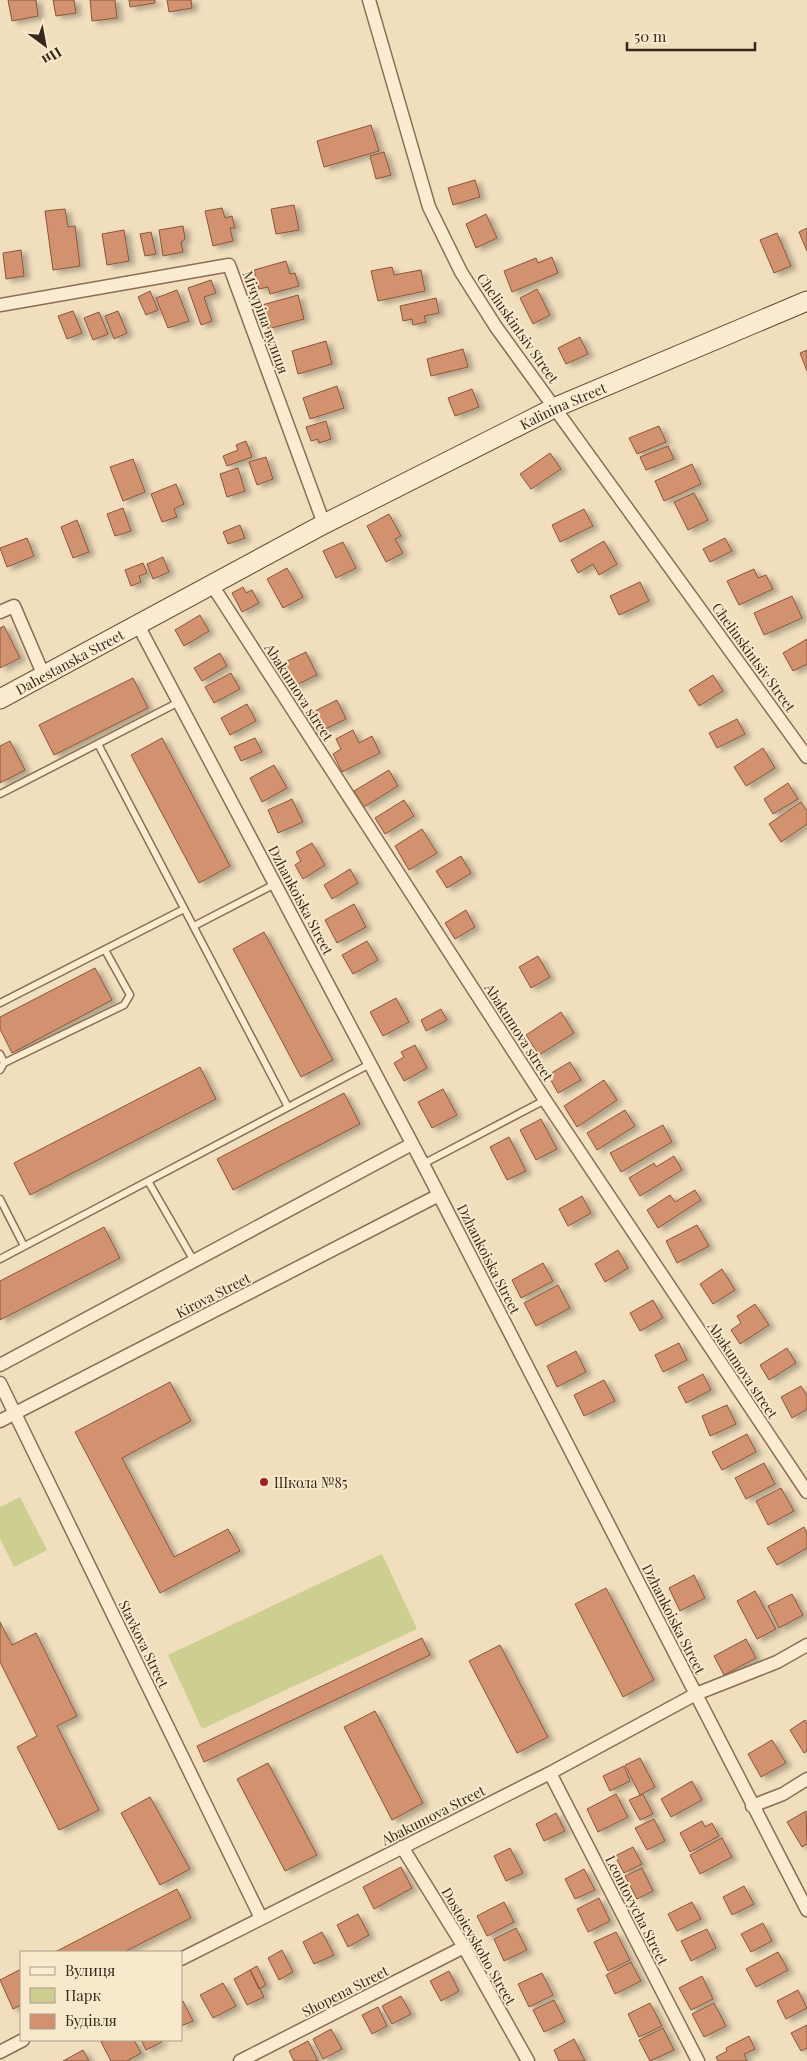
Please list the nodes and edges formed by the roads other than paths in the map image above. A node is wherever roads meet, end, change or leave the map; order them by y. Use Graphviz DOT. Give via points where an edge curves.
graph roads {
  1 [pos="369,0"];
  2 [pos="807,301"];
  3 [pos="0,305"];
  4 [pos="556,407"];
  5 [pos="324,524"];
  6 [pos="212,585"];
  7 [pos="0,612"];
  8 [pos="138,625"];
  9 [pos="44,676"];
  10 [pos="0,699"];
  11 [pos="179,702"];
  12 [pos="98,744"];
  13 [pos="807,757"];
  14 [pos="0,794"];
  15 [pos="275,884"];
  16 [pos="184,909"];
  17 [pos="194,926"];
  18 [pos="105,950"];
  19 [pos="0,1003"];
  20 [pos="0,1054"];
  21 [pos="4,1063"];
  22 [pos="370,1064"];
  23 [pos="0,1070"];
  24 [pos="545,1100"];
  25 [pos="288,1107"];
  26 [pos="412,1144"];
  27 [pos="423,1164"];
  28 [pos="148,1181"];
  29 [pos="439,1195"];
  30 [pos="0,1199"];
  31 [pos="24,1246"];
  32 [pos="0,1259"];
  33 [pos="194,1261"];
  34 [pos="0,1365"];
  35 [pos="0,1382"];
  36 [pos="15,1413"];
  37 [pos="0,1421"];
  38 [pos="807,1492"];
  39 [pos="807,1645"];
  40 [pos="696,1694"];
  41 [pos="550,1773"];
  42 [pos="807,1779"];
  43 [pos="752,1806"];
  44 [pos="402,1847"];
  45 [pos="807,1910"];
  46 [pos="261,1918"];
  47 [pos="464,1947"];
  48 [pos="182,1958"];
  49 [pos="21,2041"];
  50 [pos="0,2052"];
  51 [pos="240,2061"];
  52 [pos="528,2061"];
  53 [pos="698,2061"];
  1 -- 4 [label="street, Cheliuskintsiv Street" via="428,207 461,272"];
  2 -- 4 [label="street, Kalinina Street"];
  3 -- 5 [label="street, Мічуріна вулиця" via="229,265"];
  4 -- 5 [label="street, Kalinina Street"];
  4 -- 13 [label="street, Cheliuskintsiv Street"];
  5 -- 6 [label="street, Kalinina Street"];
  6 -- 8 [label="street, Dahestanska Street"];
  6 -- 24 [label="street, Abakumova street"];
  7 -- 9 [label="street" via="14,606"];
  8 -- 9 [label="street, Dahestanska Street"];
  8 -- 11 [label="street, Dzhankoiska Street"];
  9 -- 10 [label="street, Dahestanska Street"];
  11 -- 12 [label="lane"];
  11 -- 15 [label="street, Dzhankoiska Street"];
  12 -- 14 [label="lane"];
  12 -- 16 [label="lane"];
  15 -- 17 [label="lane"];
  15 -- 22 [label="street, Dzhankoiska Street"];
  16 -- 17 [label="lane"];
  16 -- 18 [label="lane"];
  17 -- 25 [label="lane"];
  18 -- 19 [label="lane"];
  18 -- 21 [label="lane" via="130,995 124,1005"];
  20 -- 21 [label="lane"];
  21 -- 23 [label="lane"];
  22 -- 25 [label="lane"];
  22 -- 26 [label="street, Dzhankoiska Street"];
  24 -- 27 [label="lane"];
  24 -- 38 [label="street, Abakumova street"];
  25 -- 28 [label="lane"];
  26 -- 27 [label="street, Dzhankoiska Street"];
  26 -- 33 [label="street"];
  27 -- 29 [label="street, Dzhankoiska Street"];
  28 -- 31 [label="lane"];
  28 -- 33 [label="lane"];
  29 -- 36 [label="street, Kirova Street"];
  29 -- 40 [label="street, Dzhankoiska Street"];
  30 -- 31 [label="lane"];
  31 -- 32 [label="lane"];
  33 -- 34 [label="street"];
  35 -- 36 [label="street, Stavkova Street"];
  36 -- 37 [label="street, Kirova Street"];
  36 -- 46 [label="street, Stavkova Street"];
  39 -- 40 [label="street, Abakumova Street" via="777,1662"];
  40 -- 41 [label="street, Abakumova Street"];
  40 -- 43 [label="street, Dzhankoiska Street"];
  41 -- 44 [label="street, Abakumova Street"];
  41 -- 53 [label="street, Leontovycha Street"];
  42 -- 43 [label="street" via="783,1794"];
  43 -- 45 [label="street, Dzhankoiska Street"];
  44 -- 46 [label="street, Abakumova Street"];
  44 -- 47 [label="street, Dostoievskoho Street"];
  46 -- 48 [label="street, Abakumova Street"];
  47 -- 51 [label="street, Shopena Street"];
  47 -- 52 [label="street, Dostoievskoho Street"];
  49 -- 50 [label="street"];
}
